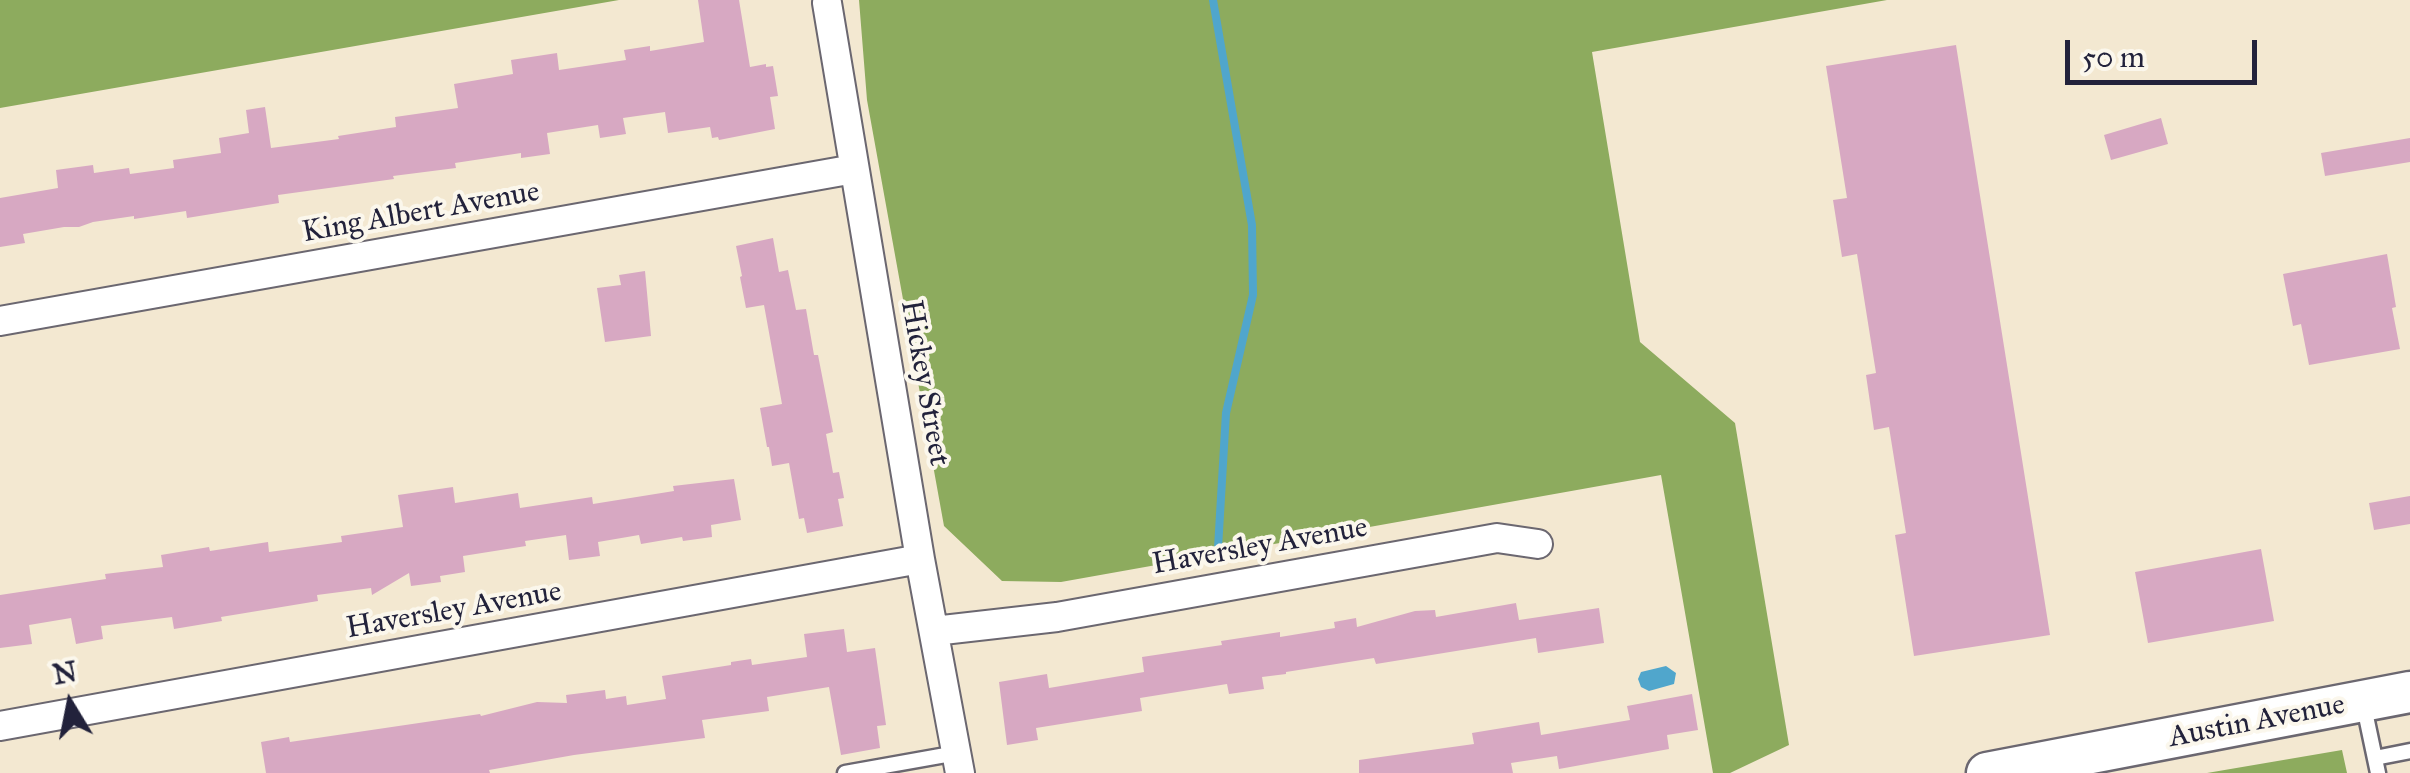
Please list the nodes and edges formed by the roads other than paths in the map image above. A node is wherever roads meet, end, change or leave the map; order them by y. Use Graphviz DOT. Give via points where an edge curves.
graph roads {
  1 [pos="828,3"];
  2 [pos="854,169"];
  3 [pos="0,321"];
  4 [pos="1538,544"];
  5 [pos="920,559"];
  6 [pos="934,631"];
  7 [pos="2410,692"];
  8 [pos="2363,701"];
  9 [pos="0,726"];
  10 [pos="2410,751"];
  11 [pos="958,763"];
  12 [pos="2376,765"];
  13 [pos="845,773"];
  14 [pos="1987,773"];
  1 -- 2 [label="street, Hickey Street"];
  2 -- 3 [label="street, King Albert Avenue"];
  2 -- 5 [label="street, Hickey Street"];
  4 -- 6 [label="street, Haversley Avenue" via="1496,538 1058,617"];
  5 -- 6 [label="street, Hickey Street"];
  5 -- 9 [label="street, Haversley Avenue"];
  6 -- 11 [label="street, Hickey Street"];
  7 -- 8 [label="main road, Austin Avenue"];
  8 -- 12 [label="lane"];
  8 -- 14 [label="main road, Austin Avenue"];
  10 -- 12 [label="lane"];
  11 -- 13 [label="lane"];
}
